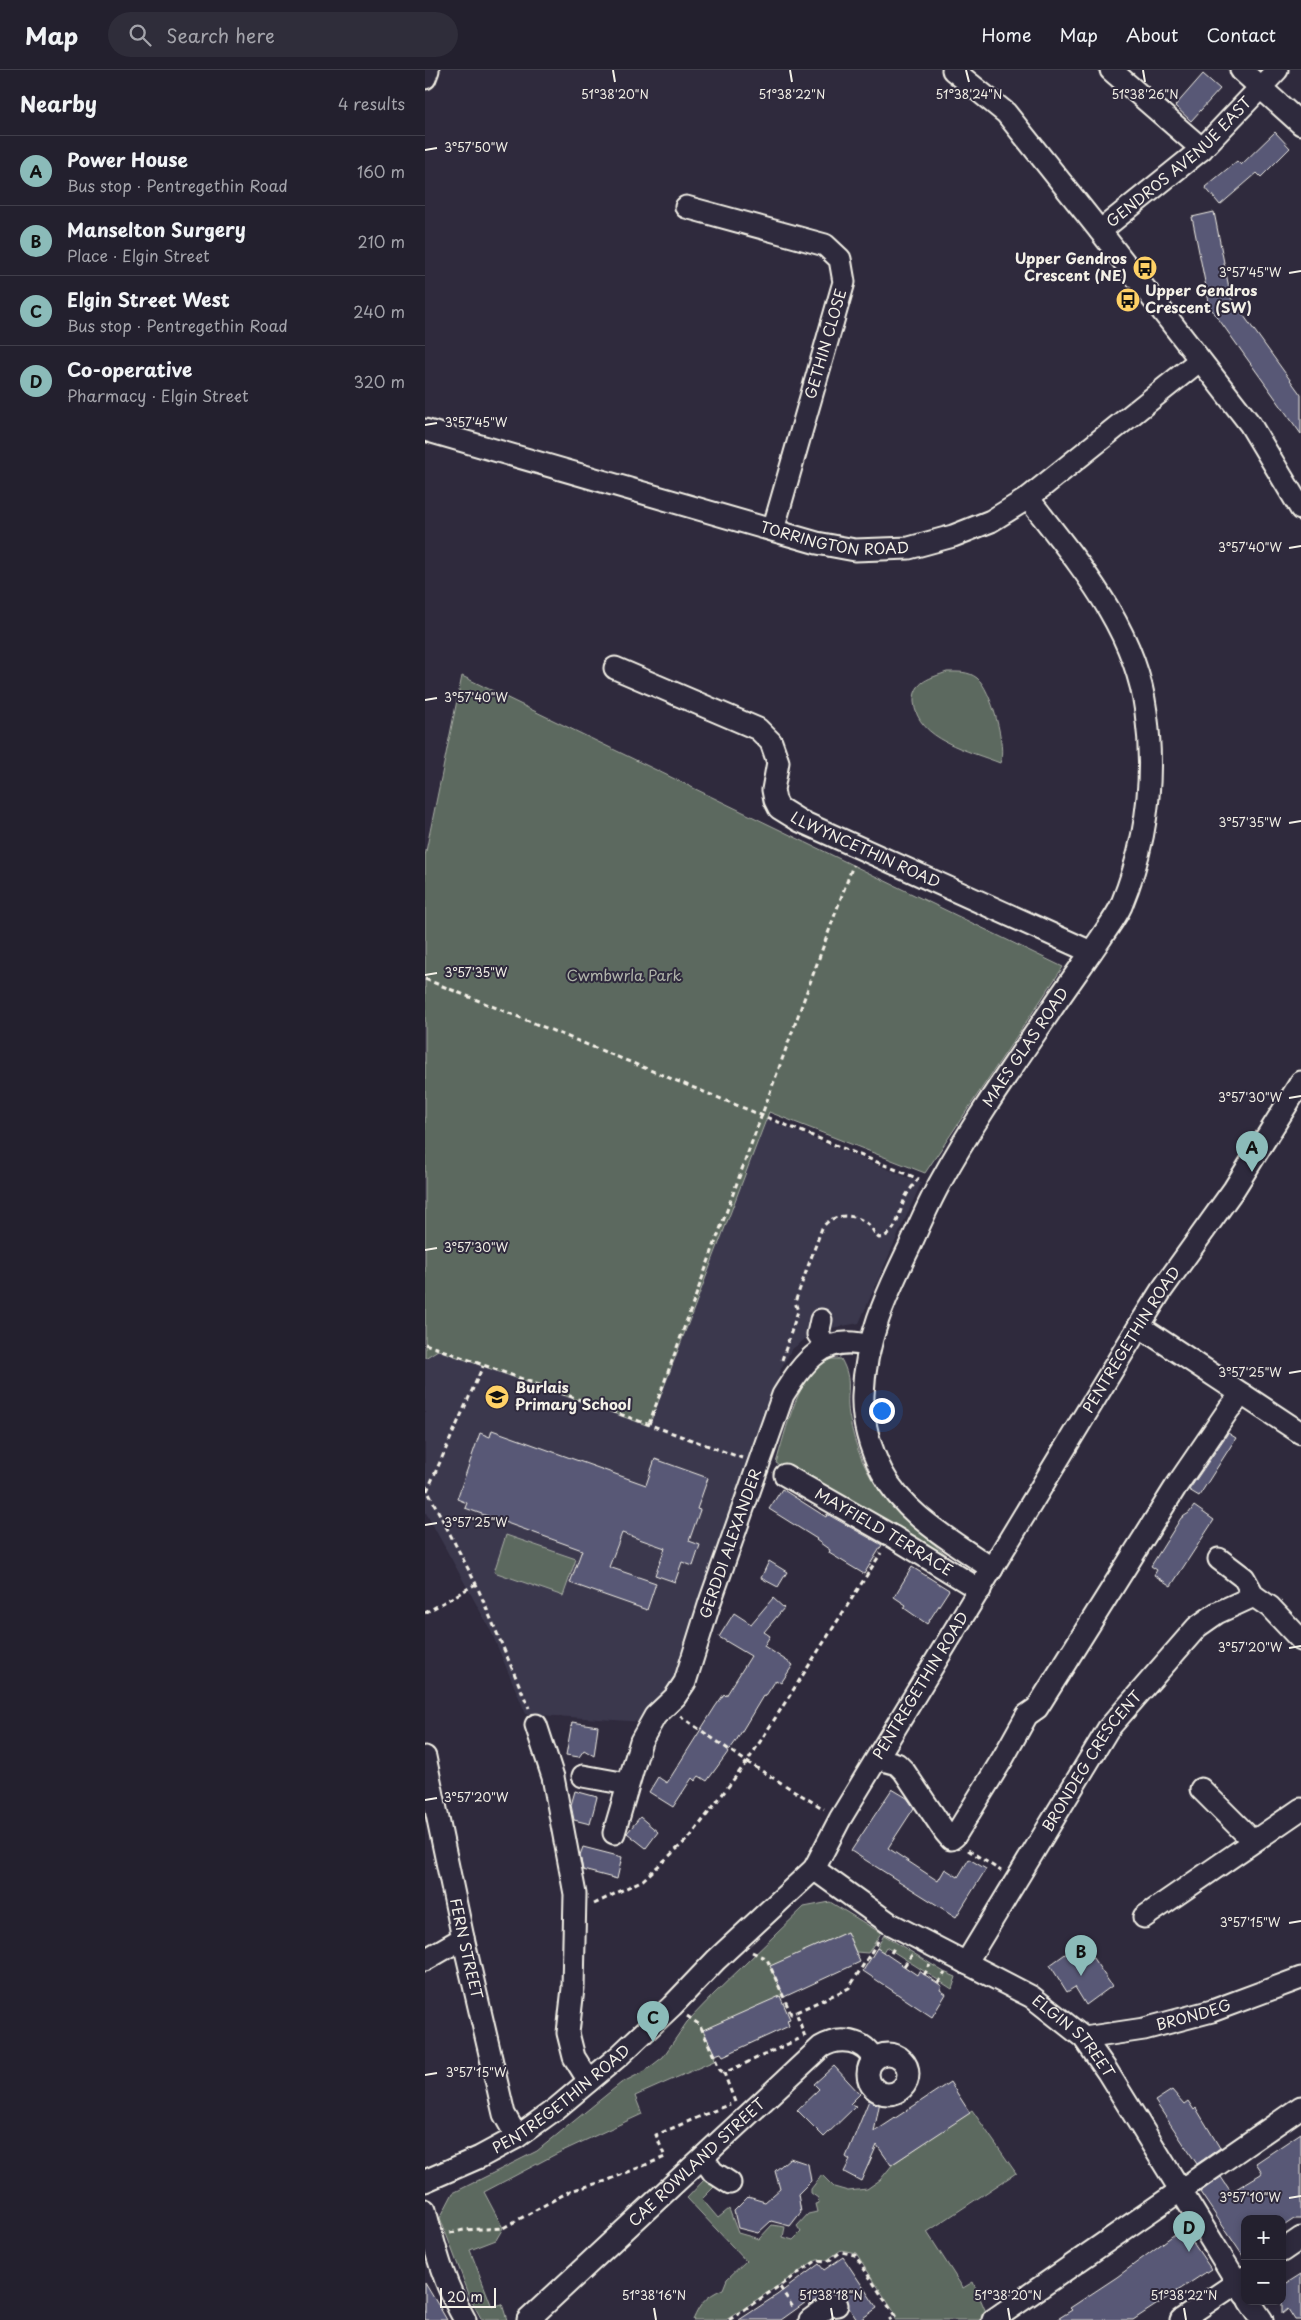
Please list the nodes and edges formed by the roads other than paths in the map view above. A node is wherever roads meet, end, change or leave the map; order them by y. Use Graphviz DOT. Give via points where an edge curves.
graph roads {
  1 [pos="428,70"];
  2 [pos="953,70"];
  3 [pos="1111,70"];
  4 [pos="1241,70"];
  5 [pos="1277,70"];
  6 [pos="425,78"];
  7 [pos="1261,88"];
  8 [pos="1301,124"];
  9 [pos="1202,149"];
  10 [pos="686,207"];
  11 [pos="1101,231"];
  12 [pos="1199,360"];
  13 [pos="425,430"];
  14 [pos="1028,498"];
  15 [pos="1301,509"];
  16 [pos="773,530"];
  17 [pos="615,668"];
  18 [pos="1091,952"];
  19 [pos="1301,1082"];
  20 [pos="821,1320"];
  21 [pos="1139,1326"];
  22 [pos="869,1346"];
  23 [pos="827,1347"];
  24 [pos="1242,1394"];
  25 [pos="1301,1434"];
  26 [pos="785,1475"];
  27 [pos="1219,1559"];
  28 [pos="992,1570"];
  29 [pos="980,1590"];
  30 [pos="1254,1596"];
  31 [pos="1301,1640"];
  32 [pos="536,1725"];
  33 [pos="425,1757"];
  34 [pos="879,1759"];
  35 [pos="583,1776"];
  36 [pos="627,1784"];
  37 [pos="1201,1789"];
  38 [pos="1301,1809"];
  39 [pos="614,1833"];
  40 [pos="1253,1841"];
  41 [pos="813,1870"];
  42 [pos="1144,1917"];
  43 [pos="463,1938"];
  44 [pos="425,1960"];
  45 [pos="966,1963"];
  46 [pos="1301,1978"];
  47 [pos="1084,2038"];
  48 [pos="874,2060"];
  49 [pos="589,2081"];
  50 [pos="1301,2107"];
  51 [pos="517,2136"];
  52 [pos="703,2158"];
  53 [pos="425,2181"];
  54 [pos="730,2183"];
  55 [pos="1181,2191"];
  56 [pos="425,2210"];
  57 [pos="1301,2238"];
  58 [pos="1286,2248"];
  59 [pos="1241,2283"];
  60 [pos="1241,2286"];
  61 [pos="837,2305"];
  62 [pos="1252,2305"];
  63 [pos="803,2317"];
  64 [pos="465,2320"];
  65 [pos="529,2320"];
  66 [pos="993,2320"];
  67 [pos="1181,2320"];
  68 [pos="1262,2320"];
  1 -- 6 [label="street"];
  2 -- 11 [label="street" via="1007,113"];
  3 -- 9 [label="street"];
  4 -- 7 [label="street"];
  5 -- 7 [label="street, GENDROS AVENUE EAST"];
  7 -- 8 [label="street"];
  7 -- 9 [label="street, GENDROS AVENUE EAST"];
  9 -- 11 [label="street, GENDROS AVENUE EAST"];
  10 -- 16 [label="street, GETHIN CLOSE" via="825,245 840,259 844,282"];
  11 -- 12 [label="street"];
  12 -- 14 [label="street, TORRINGTON ROAD"];
  12 -- 15 [label="street" via="1250,424"];
  13 -- 16 [label="street, TORRINGTON ROAD"];
  14 -- 16 [label="street, TORRINGTON ROAD" via="991,521 909,548 855,550"];
  14 -- 18 [label="street, MAES GLAS ROAD" via="1092,580 1112,612 1134,664 1146,710 1149,762 1146,821 1133,874 1119,910"];
  17 -- 18 [label="street, LLWYNCETHIN ROAD" via="757,729 771,742 778,762 773,790 779,808 799,821"];
  18 -- 22 [label="street, MAES GLAS ROAD" via="989,1101 940,1182 880,1308"];
  19 -- 21 [label="street, PENTREGETHIN ROAD" via="1234,1189"];
  20 -- 23 [label="street" via="818,1334"];
  21 -- 24 [label="street"];
  21 -- 28 [label="street, PENTREGETHIN ROAD"];
  22 -- 23 [label="street, GERDDI ALEXANDER" via="857,1343"];
  22 -- 28 [label="street, MAES GLAS ROAD" via="863,1395 864,1423 883,1473 915,1514"];
  23 -- 36 [label="street, GERDDI ALEXANDER" via="818,1350 800,1367 783,1395 710,1602 704,1655 675,1697 655,1716 641,1740"];
  24 -- 25 [label="street"];
  24 -- 34 [label="street" via="1175,1488 1037,1708 1027,1715 955,1836 951,1839 904,1771 897,1764"];
  26 -- 29 [label="street, MAYFIELD TERRACE"];
  27 -- 30 [label="street" via="1244,1578"];
  28 -- 29 [label="street, PENTREGETHIN ROAD"];
  29 -- 34 [label="street, PENTREGETHIN ROAD"];
  30 -- 31 [label="street" via="1270,1607"];
  30 -- 45 [label="street, BRONDEG CRESCENT" via="1217,1613 1197,1628 1107,1729"];
  32 -- 49 [label="street" via="553,1777 575,1894 573,1988 568,2033 574,2057"];
  33 -- 43 [label="street, FERN STREET"];
  34 -- 41 [label="street, PENTREGETHIN ROAD" via="840,1819"];
  35 -- 36 [label="street"];
  36 -- 39 [label="street, GERDDI ALEXANDER"];
  37 -- 40 [label="street"];
  38 -- 40 [label="street"];
  40 -- 42 [label="street"];
  41 -- 45 [label="street, ELGIN STREET" via="889,1923"];
  41 -- 49 [label="street, PENTREGETHIN ROAD"];
  43 -- 44 [label="street"];
  43 -- 51 [label="street, FERN STREET" via="503,2114"];
  45 -- 47 [label="street, ELGIN STREET" via="1032,1997"];
  46 -- 47 [label="street, BRONDEG" via="1212,2011 1144,2029"];
  47 -- 55 [label="street, ELGIN STREET"];
  48 -- 52 [label="street, CAE ROWLAND STREET" via="855,2042 837,2040 826,2044"];
  49 -- 51 [label="street, PENTREGETHIN ROAD"];
  50 -- 55 [label="street"];
  51 -- 53 [label="street, PENTREGETHIN ROAD"];
  52 -- 54 [label="street" via="713,2172"];
  52 -- 65 [label="street, CAE ROWLAND STREET"];
  55 -- 59 [label="street, ELGIN STREET"];
  55 -- 66 [label="street"];
  56 -- 64 [label="street" via="437,2261"];
  57 -- 58 [label="street"];
  60 -- 67 [label="street"];
  61 -- 63 [label="street"];
  62 -- 68 [label="street"];
}
